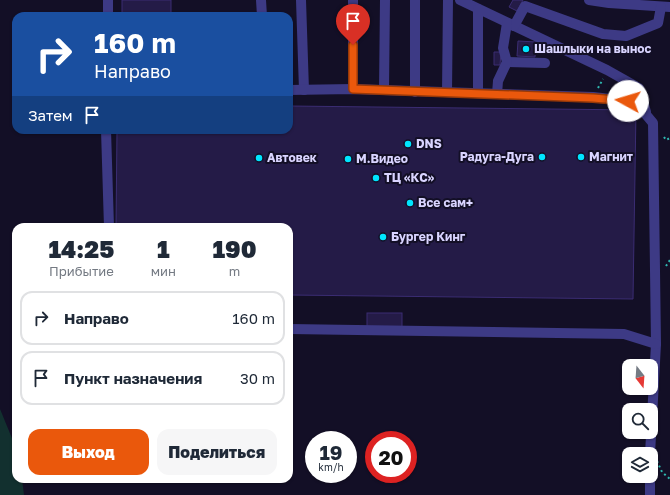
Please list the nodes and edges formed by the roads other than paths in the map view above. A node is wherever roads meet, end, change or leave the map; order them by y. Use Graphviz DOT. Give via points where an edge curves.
graph roads {
  1 [pos="108,0"];
  2 [pos="261,0"];
  3 [pos="301,0"];
  4 [pos="353,0"];
  5 [pos="385,0"];
  6 [pos="415,0"];
  7 [pos="448,0"];
  8 [pos="460,0"];
  9 [pos="589,0"];
  10 [pos="526,3"];
  11 [pos="666,7"];
  12 [pos="478,9"];
  13 [pos="108,12"];
  14 [pos="262,12"];
  15 [pos="511,24"];
  16 [pos="507,62"];
  17 [pos="545,63"];
  18 [pos="353,89"];
  19 [pos="293,90"];
  20 [pos="304,90"];
  21 [pos="384,90"];
  22 [pos="415,92"];
  23 [pos="447,92"];
  24 [pos="478,93"];
  25 [pos="497,94"];
  26 [pos="646,113"];
  27 [pos="106,134"];
  28 [pos="109,223"];
  29 [pos="293,329"];
  30 [pos="656,344"];
  31 [pos="653,447"];
  32 [pos="650,483"];
  33 [pos="650,495"];
  1 -- 13 [label="lane"];
  2 -- 14 [label="lane"];
  3 -- 20 [label="lane"];
  4 -- 18 [label="lane"];
  5 -- 21 [label="lane"];
  6 -- 22 [label="lane"];
  7 -- 23 [label="lane"];
  8 -- 12 [label="lane"];
  9 -- 11 [label="lane"];
  10 -- 11 [label="lane" via="603,34 626,36 658,23"];
  10 -- 15 [label="lane"];
  12 -- 15 [label="lane"];
  12 -- 24 [label="lane"];
  15 -- 16 [label="lane" via="503,48"];
  15 -- 26 [label="lane" via="639,88"];
  16 -- 17 [label="lane"];
  16 -- 25 [label="lane" via="498,80"];
  18 -- 20 [label="lane"];
  18 -- 21 [label="lane"];
  19 -- 20 [label="lane"];
  21 -- 22 [label="lane"];
  22 -- 23 [label="lane"];
  23 -- 24 [label="lane"];
  24 -- 25 [label="lane"];
  25 -- 26 [label="lane" via="628,101 638,105"];
  26 -- 30 [label="lane" via="653,123"];
  27 -- 28 [label="lane"];
  29 -- 30 [label="lane" via="624,334"];
  30 -- 31 [label="lane"];
  32 -- 33 [label="lane"];
}
